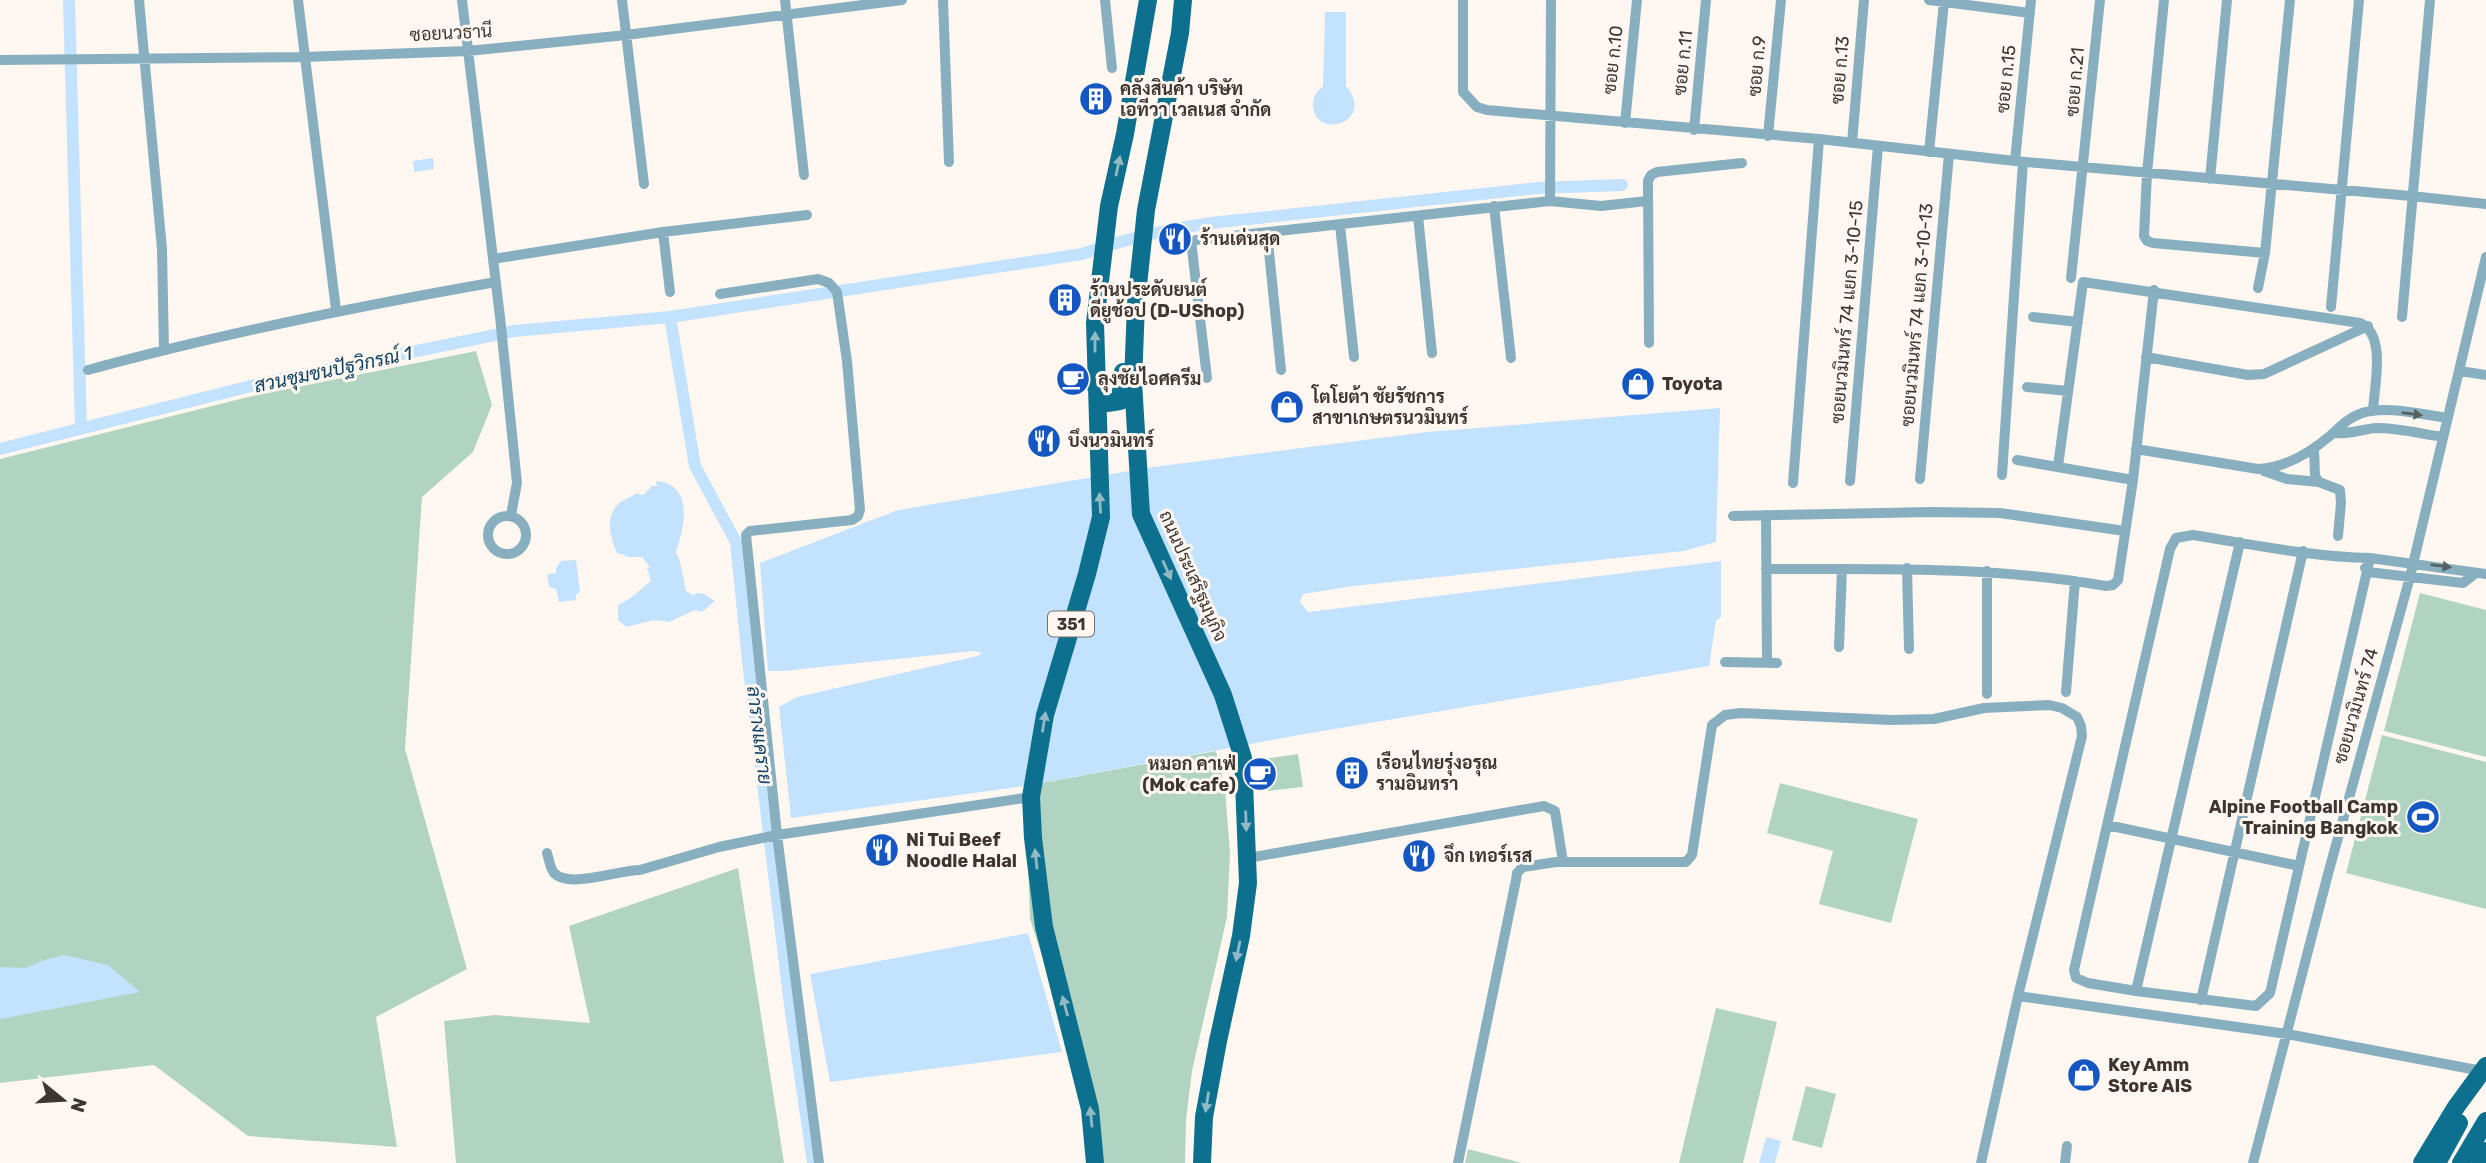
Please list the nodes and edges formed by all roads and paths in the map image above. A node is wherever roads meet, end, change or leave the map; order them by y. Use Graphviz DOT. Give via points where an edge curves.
graph roads {
  1 [pos="139,0"];
  2 [pos="298,0"];
  3 [pos="462,0"];
  4 [pos="622,0"];
  5 [pos="785,0"];
  6 [pos="902,0"];
  7 [pos="943,0"];
  8 [pos="1105,0"];
  9 [pos="1148,0"];
  10 [pos="1184,0"];
  11 [pos="1463,0"];
  12 [pos="1551,0"];
  13 [pos="1637,0"];
  14 [pos="1706,0"];
  15 [pos="1781,0"];
  16 [pos="1864,0"];
  17 [pos="1929,0"];
  18 [pos="2031,0"];
  19 [pos="2100,0"];
  20 [pos="2164,0"];
  21 [pos="2227,0"];
  22 [pos="2290,0"];
  23 [pos="2359,0"];
  24 [pos="2430,0"];
  25 [pos="1944,2"];
  26 [pos="786,13"];
  27 [pos="2030,13"];
  28 [pos="626,35"];
  29 [pos="468,51"];
  30 [pos="304,57"];
  31 [pos="145,58"];
  32 [pos="0,60"];
  33 [pos="1112,68"];
  34 [pos="1550,116"];
  35 [pos="1625,123"];
  36 [pos="1694,130"];
  37 [pos="1768,136"];
  38 [pos="1819,139"];
  39 [pos="1852,143"];
  40 [pos="1878,146"];
  41 [pos="1929,152"];
  42 [pos="1949,154"];
  43 [pos="2019,161"];
  44 [pos="948,162"];
  45 [pos="1742,163"];
  46 [pos="2084,167"];
  47 [pos="2147,173"];
  48 [pos="804,175"];
  49 [pos="2210,178"];
  50 [pos="644,184"];
  51 [pos="2272,184"];
  52 [pos="2342,191"];
  53 [pos="1550,192"];
  54 [pos="2411,196"];
  55 [pos="1647,201"];
  56 [pos="2486,204"];
  57 [pos="1494,206"];
  58 [pos="807,215"];
  59 [pos="1418,216"];
  60 [pos="1340,225"];
  61 [pos="663,232"];
  62 [pos="1267,232"];
  63 [pos="1141,234"];
  64 [pos="2265,253"];
  65 [pos="2486,257"];
  66 [pos="493,258"];
  67 [pos="2071,278"];
  68 [pos="496,282"];
  69 [pos="2258,288"];
  70 [pos="2154,290"];
  71 [pos="670,292"];
  72 [pos="720,294"];
  73 [pos="2331,307"];
  74 [pos="336,310"];
  75 [pos="2033,317"];
  76 [pos="2402,317"];
  77 [pos="2078,322"];
  78 [pos="2368,326"];
  79 [pos="1649,343"];
  80 [pos="164,349"];
  81 [pos="1432,353"];
  82 [pos="1354,357"];
  83 [pos="2146,357"];
  84 [pos="1511,358"];
  85 [pos="89,370"];
  86 [pos="1281,370"];
  87 [pos="2460,371"];
  88 [pos="2486,375"];
  89 [pos="1207,378"];
  90 [pos="1096,387"];
  91 [pos="2027,387"];
  92 [pos="2068,391"];
  93 [pos="2373,411"];
  94 [pos="2448,418"];
  95 [pos="2333,433"];
  96 [pos="2443,437"];
  97 [pos="2136,449"];
  98 [pos="2314,449"];
  99 [pos="2017,460"];
  100 [pos="2058,466"];
  101 [pos="2259,470"];
  102 [pos="2002,475"];
  103 [pos="1920,479"];
  104 [pos="2133,480"];
  105 [pos="1850,481"];
  106 [pos="2319,482"];
  107 [pos="1793,483"];
  108 [pos="511,515"];
  109 [pos="1766,515"];
  110 [pos="1733,516"];
  111 [pos="2125,531"];
  112 [pos="2338,536"];
  113 [pos="2240,542"];
  114 [pos="2303,551"];
  115 [pos="2356,558"];
  116 [pos="2370,558"];
  117 [pos="2414,563"];
  118 [pos="1907,568"];
  119 [pos="1766,569"];
  120 [pos="1842,569"];
  121 [pos="1987,570"];
  122 [pos="2368,572"];
  123 [pos="2481,573"];
  124 [pos="2410,577"];
  125 [pos="2075,581"];
  126 [pos="1839,647"];
  127 [pos="1909,649"];
  128 [pos="1725,662"];
  129 [pos="2066,692"];
  130 [pos="1987,694"];
  131 [pos="1033,793"];
  132 [pos="2107,825"];
  133 [pos="771,837"];
  134 [pos="2171,839"];
  135 [pos="2235,852"];
  136 [pos="547,853"];
  137 [pos="1248,858"];
  138 [pos="1563,862"];
  139 [pos="2299,866"];
  140 [pos="2136,991"];
  141 [pos="2018,996"];
  142 [pos="2201,1000"];
  143 [pos="2287,1034"];
  144 [pos="2485,1070"];
  145 [pos="2486,1121"];
  146 [pos="2067,1146"];
  147 [pos="2486,1151"];
  148 [pos="819,1163"];
  149 [pos="1095,1163"];
  150 [pos="1202,1163"];
  151 [pos="1458,1163"];
  152 [pos="1981,1163"];
  153 [pos="2065,1163"];
  154 [pos="2253,1163"];
  155 [pos="2421,1163"];
  156 [pos="2437,1163"];
  157 [pos="2461,1163"];
  158 [pos="2480,1163"];
  1 -- 31 [label="street"];
  2 -- 30 [label="street"];
  3 -- 29 [label="street"];
  4 -- 28 [label="street"];
  5 -- 26 [label="street"];
  6 -- 26 [label="street, ซอยนวธานี"];
  7 -- 44 [label="street"];
  8 -- 33 [label="street"];
  90 -- 9 [label="main road, 351, one-way" via="1095,323 1109,206"];
  10 -- 63 [label="main road, ถนนประเสริฐมนูกิจ"];
  11 -- 34 [label="street" via="1463,92 1487,110"];
  12 -- 34 [label="street"];
  13 -- 35 [label="street, ซอย ก.10"];
  14 -- 36 [label="street, ซอย ก.11"];
  15 -- 37 [label="street, ซอย ก.9"];
  16 -- 39 [label="street, ซอย ก.13"];
  17 -- 25 [label="street"];
  18 -- 27 [label="street, ซอย ก.15"];
  19 -- 46 [label="street, ซอย ก.21"];
  20 -- 47 [label="street"];
  21 -- 49 [label="street"];
  22 -- 51 [label="street"];
  23 -- 52 [label="street"];
  24 -- 54 [label="street"];
  25 -- 27 [label="street"];
  25 -- 41 [label="street"];
  26 -- 28 [label="street, ซอยนวธานี"];
  26 -- 48 [label="street"];
  27 -- 43 [label="street, ซอย ก.15"];
  28 -- 29 [label="street, ซอยนวธานี"];
  28 -- 50 [label="street"];
  29 -- 30 [label="street, ซอยนวธานี"];
  29 -- 66 [label="street"];
  30 -- 31 [label="street, ซอยนวธานี"];
  30 -- 74 [label="street"];
  31 -- 32 [label="street, ซอยนวธานี"];
  31 -- 80 [label="street" via="162,250"];
  34 -- 35 [label="street"];
  34 -- 53 [label="street"];
  35 -- 36 [label="street"];
  36 -- 37 [label="street"];
  37 -- 38 [label="street"];
  38 -- 39 [label="street"];
  38 -- 107 [label="street"];
  39 -- 40 [label="street"];
  40 -- 41 [label="street"];
  40 -- 105 [label="street, ซอยนวมินทร์ 74 แยก 3-10-15"];
  41 -- 42 [label="street"];
  42 -- 43 [label="street"];
  42 -- 103 [label="street, ซอยนวมินทร์ 74 แยก 3-10-13"];
  43 -- 46 [label="street"];
  43 -- 102 [label="street, ซอย ก.15"];
  45 -- 55 [label="street" via="1651,174"];
  46 -- 47 [label="street"];
  46 -- 67 [label="street, ซอย ก.21"];
  47 -- 49 [label="street"];
  47 -- 64 [label="street" via="2143,227 2147,241"];
  49 -- 51 [label="street"];
  51 -- 52 [label="street"];
  51 -- 64 [label="street"];
  52 -- 54 [label="street"];
  52 -- 73 [label="street"];
  53 -- 55 [label="street" via="1601,206"];
  53 -- 57 [label="street"];
  54 -- 56 [label="street"];
  54 -- 76 [label="street"];
  55 -- 79 [label="street"];
  57 -- 59 [label="street"];
  57 -- 84 [label="street"];
  58 -- 61 [label="street"];
  59 -- 60 [label="street"];
  59 -- 81 [label="street"];
  60 -- 62 [label="street"];
  60 -- 82 [label="street"];
  61 -- 66 [label="street"];
  61 -- 71 [label="street"];
  62 -- 86 [label="street"];
  62 -- 89 [label="street" via="1201,238 1192,243"];
  63 -- 90 [label="main road" via="1128,284 1120,401 1107,403"];
  63 -- 137 [label="main road, ถนนประเสริฐมนูกิจ, one-way" via="1133,383 1141,514 1223,695 1243,758"];
  64 -- 69 [label="street"];
  65 -- 87 [label="street, ซอยนวมินทร์ 74"];
  66 -- 68 [label="street"];
  68 -- 74 [label="street"];
  68 -- 108 [label="street" via="517,482"];
  70 -- 77 [label="street" via="2083,282"];
  70 -- 78 [label="street"];
  70 -- 83 [label="street"];
  72 -- 133 [label="street" via="818,279 829,283 835,290 848,361 858,516 746,535"];
  74 -- 80 [label="street"];
  75 -- 77 [label="street"];
  77 -- 92 [label="street"];
  78 -- 83 [label="street" via="2264,374"];
  78 -- 93 [label="street" via="2377,352"];
  80 -- 85 [label="street"];
  83 -- 97 [label="street"];
  87 -- 88 [label="street"];
  87 -- 94 [label="street, ซอยนวมินทร์ 74"];
  131 -- 90 [label="main road, 351, one-way" via="1045,715 1101,517"];
  91 -- 92 [label="street"];
  92 -- 100 [label="street"];
  93 -- 94 [label="street, one-way"];
  93 -- 95 [label="street" via="2346,420"];
  94 -- 96 [label="street, ซอยนวมินทร์ 74"];
  95 -- 96 [label="street" via="2382,428"];
  95 -- 98 [label="street"];
  96 -- 117 [label="street, ซอยนวมินทร์ 74"];
  97 -- 101 [label="street"];
  97 -- 104 [label="street"];
  98 -- 101 [label="street" via="2272,469"];
  98 -- 106 [label="street"];
  99 -- 100 [label="street"];
  100 -- 104 [label="street"];
  101 -- 106 [label="street"];
  104 -- 111 [label="street"];
  106 -- 112 [label="street" via="2340,490"];
  109 -- 110 [label="street"];
  109 -- 111 [label="street" via="2000,513"];
  109 -- 119 [label="street"];
  111 -- 125 [label="street" via="2118,580 2106,586"];
  113 -- 114 [label="street"];
  113 -- 132 [label="street" via="2193,535 2176,538 2170,549"];
  113 -- 134 [label="street"];
  114 -- 115 [label="street"];
  114 -- 135 [label="street"];
  115 -- 116 [label="street"];
  115 -- 122 [label="street"];
  116 -- 117 [label="street"];
  116 -- 122 [label="street"];
  117 -- 123 [label="street, one-way"];
  117 -- 124 [label="street, ซอยนวมินทร์ 74"];
  118 -- 120 [label="street"];
  118 -- 121 [label="street"];
  118 -- 127 [label="street"];
  119 -- 120 [label="street"];
  119 -- 128 [label="street" via="1772,663"];
  120 -- 126 [label="street"];
  121 -- 125 [label="street"];
  121 -- 130 [label="street"];
  122 -- 124 [label="street"];
  122 -- 139 [label="street"];
  123 -- 124 [label="street" via="2463,583"];
  124 -- 143 [label="street, ซอยนวมินทร์ 74"];
  125 -- 129 [label="street"];
  131 -- 133 [label="street"];
  149 -- 131 [label="main road, 351, one-way" via="1090,1109 1044,927 1033,838"];
  132 -- 134 [label="street"];
  132 -- 140 [label="street" via="2074,970 2076,978 2088,983"];
  133 -- 136 [label="street" via="640,870 570,881 552,872"];
  133 -- 148 [label="street"];
  134 -- 135 [label="street"];
  134 -- 140 [label="street"];
  135 -- 139 [label="street"];
  135 -- 142 [label="street"];
  137 -- 138 [label="street" via="1544,806 1556,811"];
  137 -- 150 [label="main road, ถนนประเสริฐมนูกิจ, one-way" via="1239,948 1204,1117"];
  138 -- 141 [label="street" via="1682,863 1691,859 1712,725 1725,715 1891,720 1934,719 1984,708 2062,708 2077,718 2082,736"];
  138 -- 151 [label="street" via="1523,867 1517,873"];
  139 -- 142 [label="street" via="2270,993 2256,1006"];
  140 -- 142 [label="street"];
  141 -- 143 [label="street"];
  141 -- 152 [label="street"];
  143 -- 144 [label="street"];
  143 -- 154 [label="street, ซอยนวมินทร์ 74"];
  144 -- 155 [label="main road"];
  144 -- 156 [label="main road"];
  145 -- 157 [label="main road"];
  146 -- 153 [label="street"];
  147 -- 158 [label="main road"];
}
